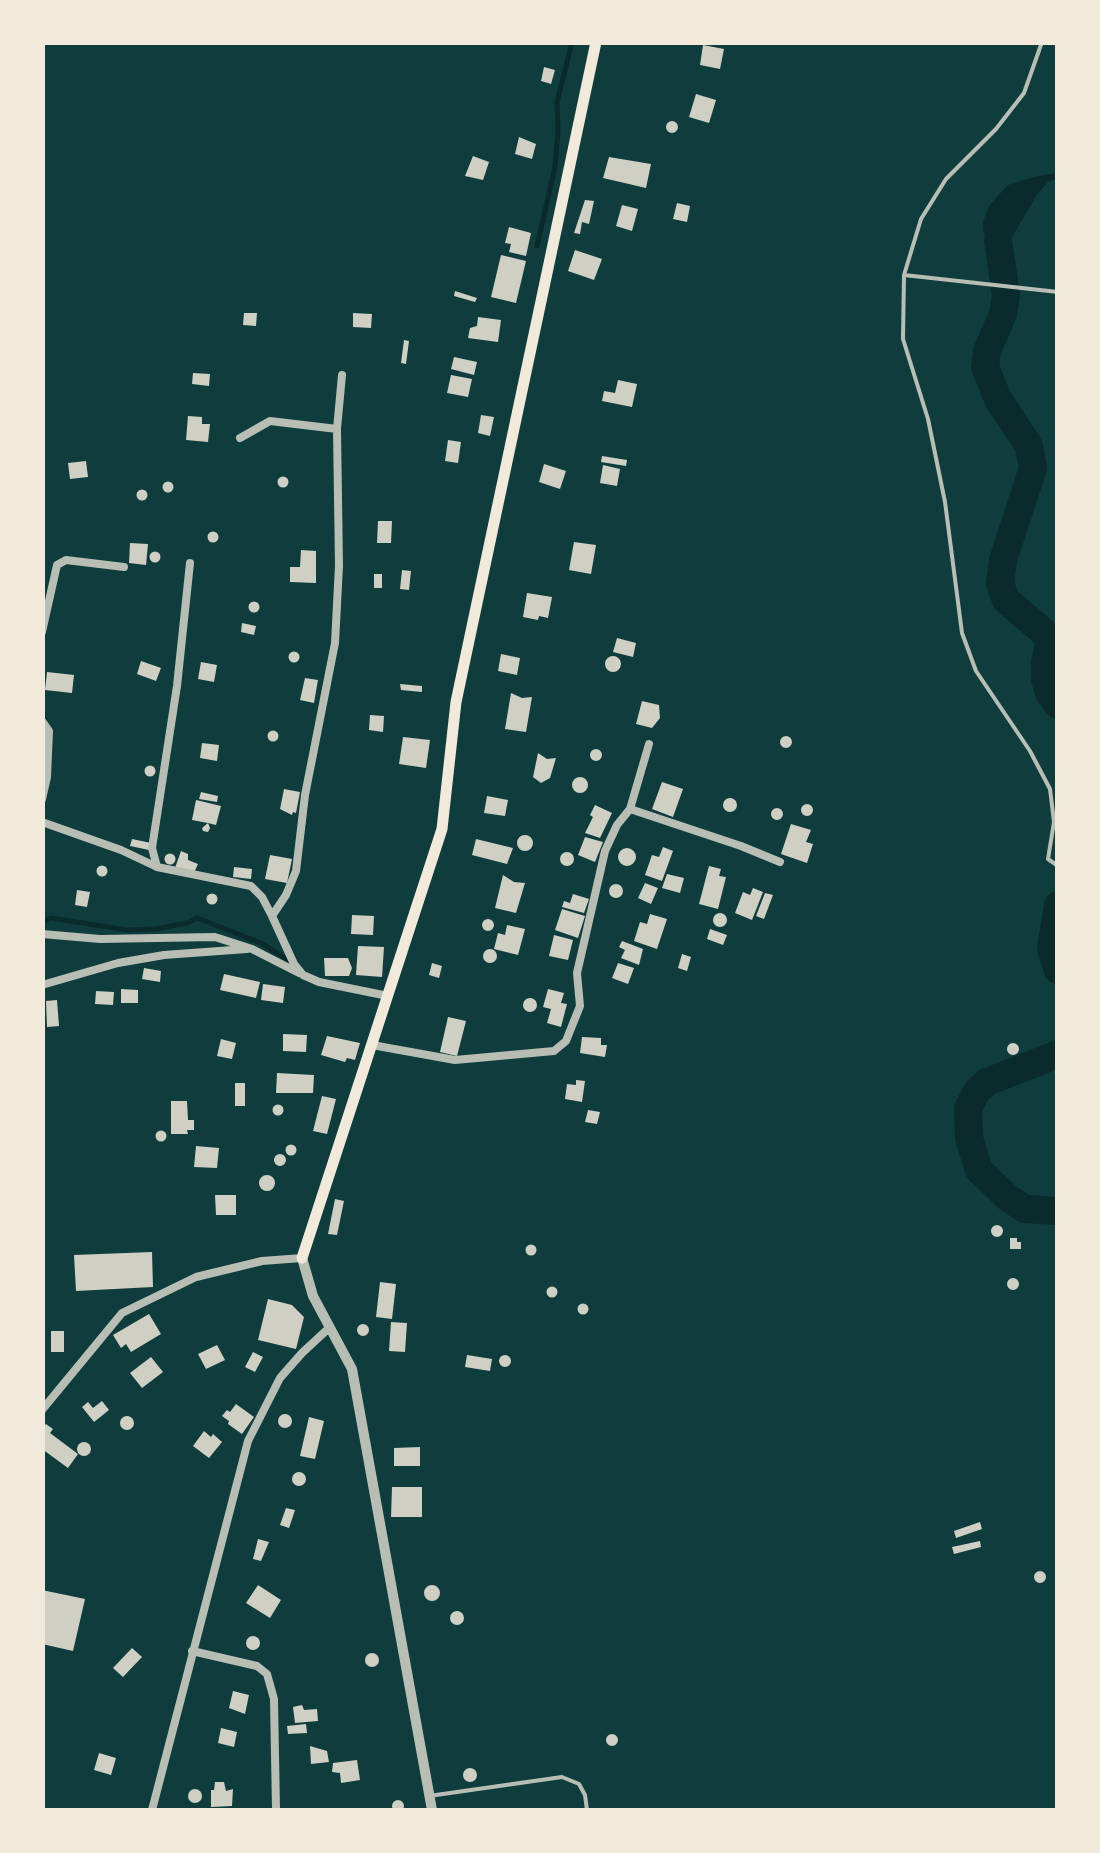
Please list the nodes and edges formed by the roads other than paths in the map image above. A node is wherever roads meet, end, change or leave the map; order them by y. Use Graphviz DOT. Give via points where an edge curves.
graph roads {
  1 [pos="596,42"];
  2 [pos="1042,42"];
  3 [pos="904,275"];
  4 [pos="1058,292"];
  5 [pos="342,375"];
  6 [pos="338,429"];
  7 [pos="240,438"];
  8 [pos="190,563"];
  9 [pos="124,567"];
  10 [pos="42,632"];
  11 [pos="42,721"];
  12 [pos="649,744"];
  13 [pos="42,799"];
  14 [pos="630,809"];
  15 [pos="42,822"];
  16 [pos="780,862"];
  17 [pos="1058,866"];
  18 [pos="157,867"];
  19 [pos="272,916"];
  20 [pos="42,934"];
  21 [pos="252,949"];
  22 [pos="303,975"];
  23 [pos="42,984"];
  24 [pos="388,996"];
  25 [pos="372,1044"];
  26 [pos="302,1258"];
  27 [pos="329,1328"];
  28 [pos="42,1410"];
  29 [pos="192,1651"];
  30 [pos="430,1796"];
  31 [pos="152,1810"];
  32 [pos="276,1810"];
  33 [pos="432,1810"];
  34 [pos="587,1810"];
  1 -- 24 [label="main road" via="456,702 442,829"];
  2 -- 3 [label="lane" via="1024,93 946,179 921,220"];
  3 -- 4 [label="lane"];
  3 -- 17 [label="lane" via="903,339 946,502 962,632 976,671 1050,788 1048,859"];
  5 -- 6 [label="street"];
  6 -- 7 [label="street" via="270,421"];
  6 -- 19 [label="street" via="335,643 304,794 296,871"];
  8 -- 18 [label="street" via="152,848"];
  9 -- 10 [label="street" via="66,560 56,566"];
  11 -- 13 [label="street" via="49,731"];
  12 -- 14 [label="street"];
  14 -- 16 [label="street"];
  14 -- 25 [label="street" via="605,851 577,972 580,1006 566,1041 554,1051 455,1060"];
  15 -- 18 [label="street"];
  18 -- 19 [label="street" via="251,886"];
  19 -- 22 [label="street"];
  20 -- 21 [label="street" via="215,937"];
  21 -- 22 [label="street"];
  21 -- 23 [label="street" via="164,955"];
  22 -- 24 [label="street"];
  24 -- 25 [label="main road"];
  25 -- 26 [label="main road"];
  26 -- 27 [label="street"];
  26 -- 28 [label="street" via="196,1276 122,1313"];
  27 -- 29 [label="street" via="280,1378 248,1441"];
  27 -- 30 [label="street" via="352,1369"];
  29 -- 31 [label="street"];
  29 -- 32 [label="street" via="267,1674 274,1698"];
  30 -- 33 [label="street"];
  30 -- 34 [label="lane" via="562,1777 579,1784"];
}
